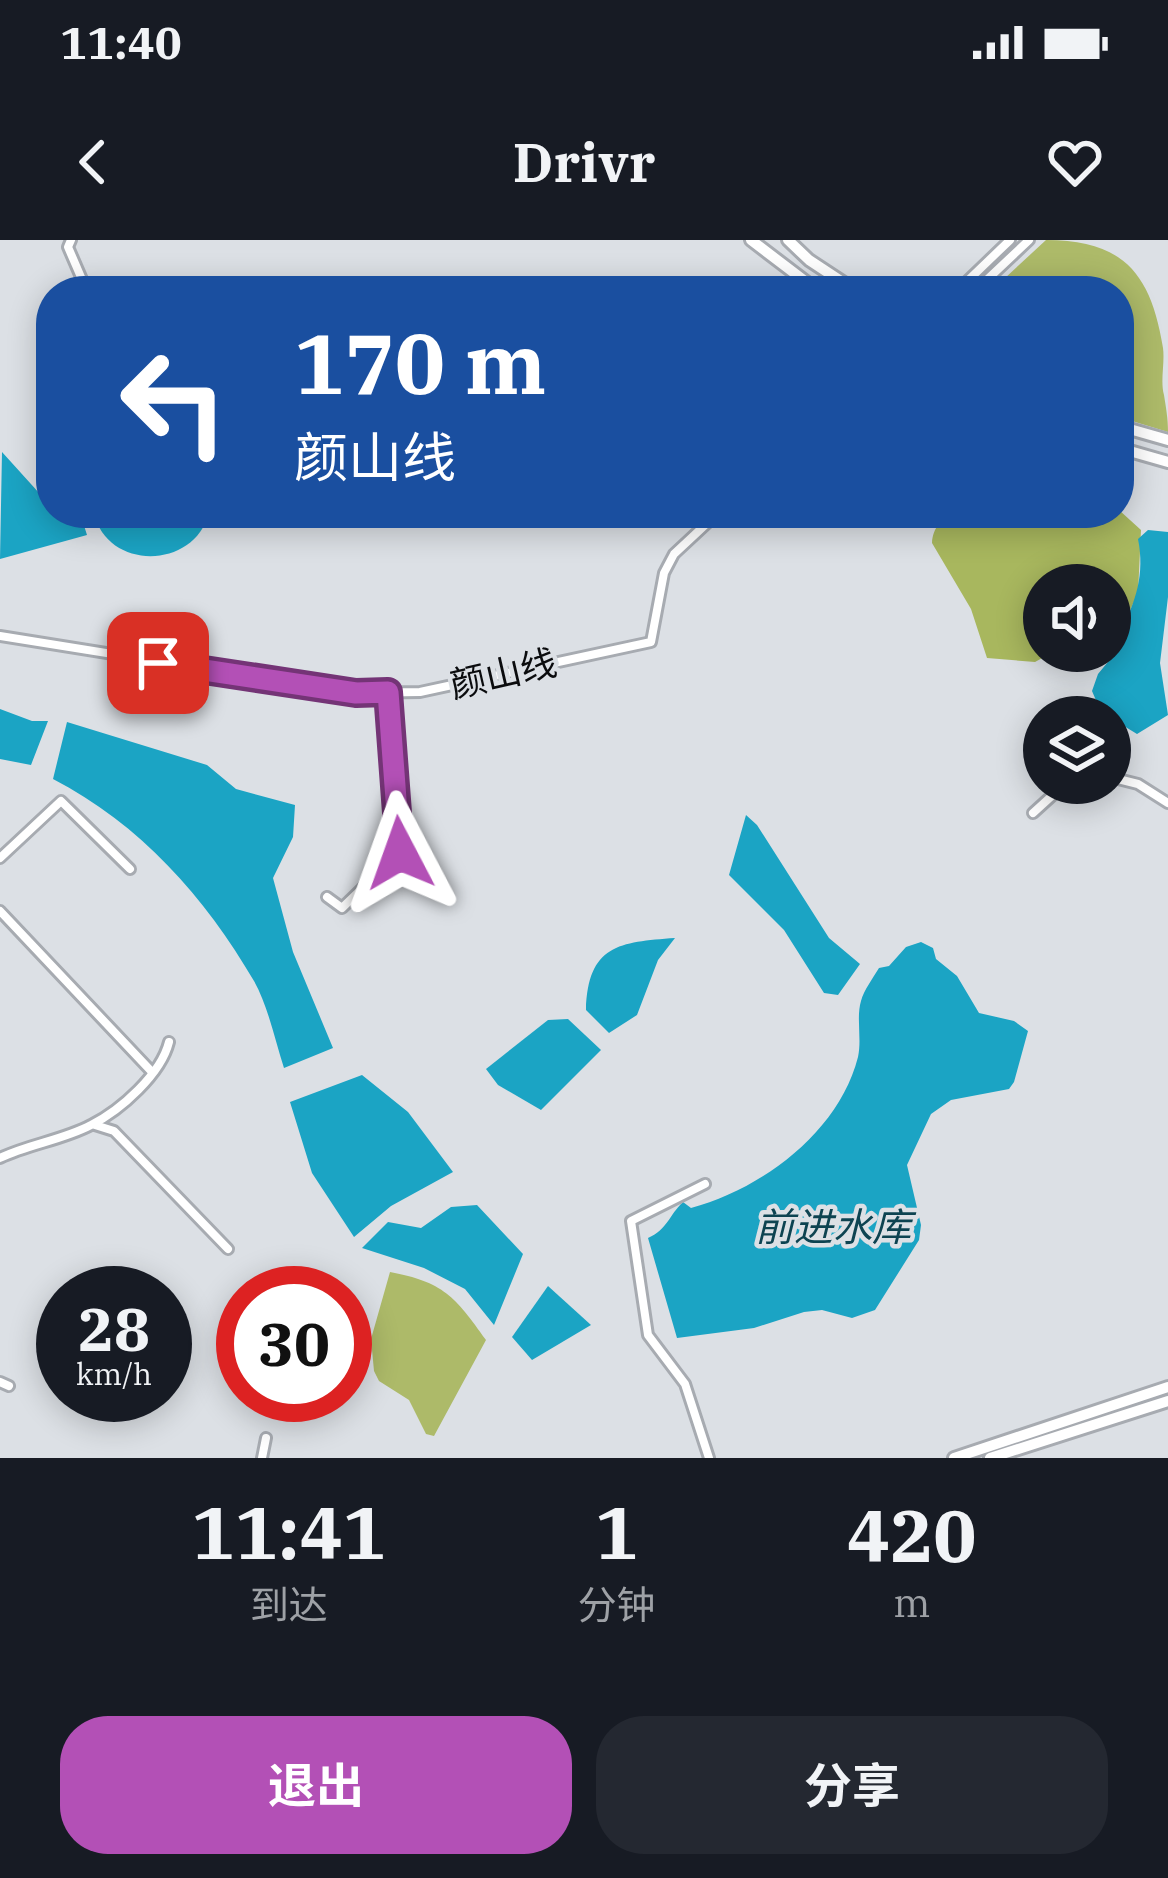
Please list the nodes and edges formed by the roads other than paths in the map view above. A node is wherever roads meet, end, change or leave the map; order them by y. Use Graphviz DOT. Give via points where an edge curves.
graph roads {
  1 [pos="71,240"];
  2 [pos="752,240"];
  3 [pos="788,240"];
  4 [pos="1010,240"];
  5 [pos="1029,240"];
  6 [pos="81,276"];
  7 [pos="799,276"];
  8 [pos="833,276"];
  9 [pos="973,276"];
  10 [pos="991,276"];
  11 [pos="1134,430"];
  12 [pos="1168,440"];
  13 [pos="1134,452"];
  14 [pos="1168,462"];
  15 [pos="702,528"];
  16 [pos="0,636"];
  17 [pos="388,692"];
  18 [pos="1131,782"];
  19 [pos="1168,803"];
  20 [pos="1043,804"];
  21 [pos="1033,813"];
  22 [pos="0,859"];
  23 [pos="130,869"];
  24 [pos="327,897"];
  25 [pos="0,911"];
  26 [pos="169,1042"];
  27 [pos="152,1072"];
  28 [pos="92,1125"];
  29 [pos="0,1158"];
  30 [pos="705,1184"];
  31 [pos="228,1249"];
  32 [pos="1168,1388"];
  33 [pos="1168,1401"];
  34 [pos="266,1438"];
  35 [pos="262,1458"];
  36 [pos="709,1458"];
  37 [pos="954,1458"];
  38 [pos="990,1458"];
  1 -- 6 [label="street"];
  2 -- 7 [label="main road"];
  3 -- 8 [label="main road"];
  4 -- 9 [label="street"];
  5 -- 10 [label="street"];
  11 -- 12 [label="main road"];
  13 -- 14 [label="main road"];
  15 -- 17 [label="street, 颜山线" via="664,572 651,642"];
  16 -- 17 [label="street, 颜山线"];
  17 -- 24 [label="street" via="400,853 343,908"];
  18 -- 19 [label="street"];
  20 -- 21 [label="street"];
  22 -- 23 [label="street" via="61,800"];
  25 -- 27 [label="street"];
  26 -- 27 [label="street"];
  27 -- 28 [label="street"];
  28 -- 29 [label="street"];
  28 -- 31 [label="street" via="114,1131"];
  30 -- 36 [label="street" via="632,1221 647,1335 685,1384"];
  32 -- 37 [label="main road"];
  33 -- 38 [label="main road"];
  34 -- 35 [label="street"];
}
